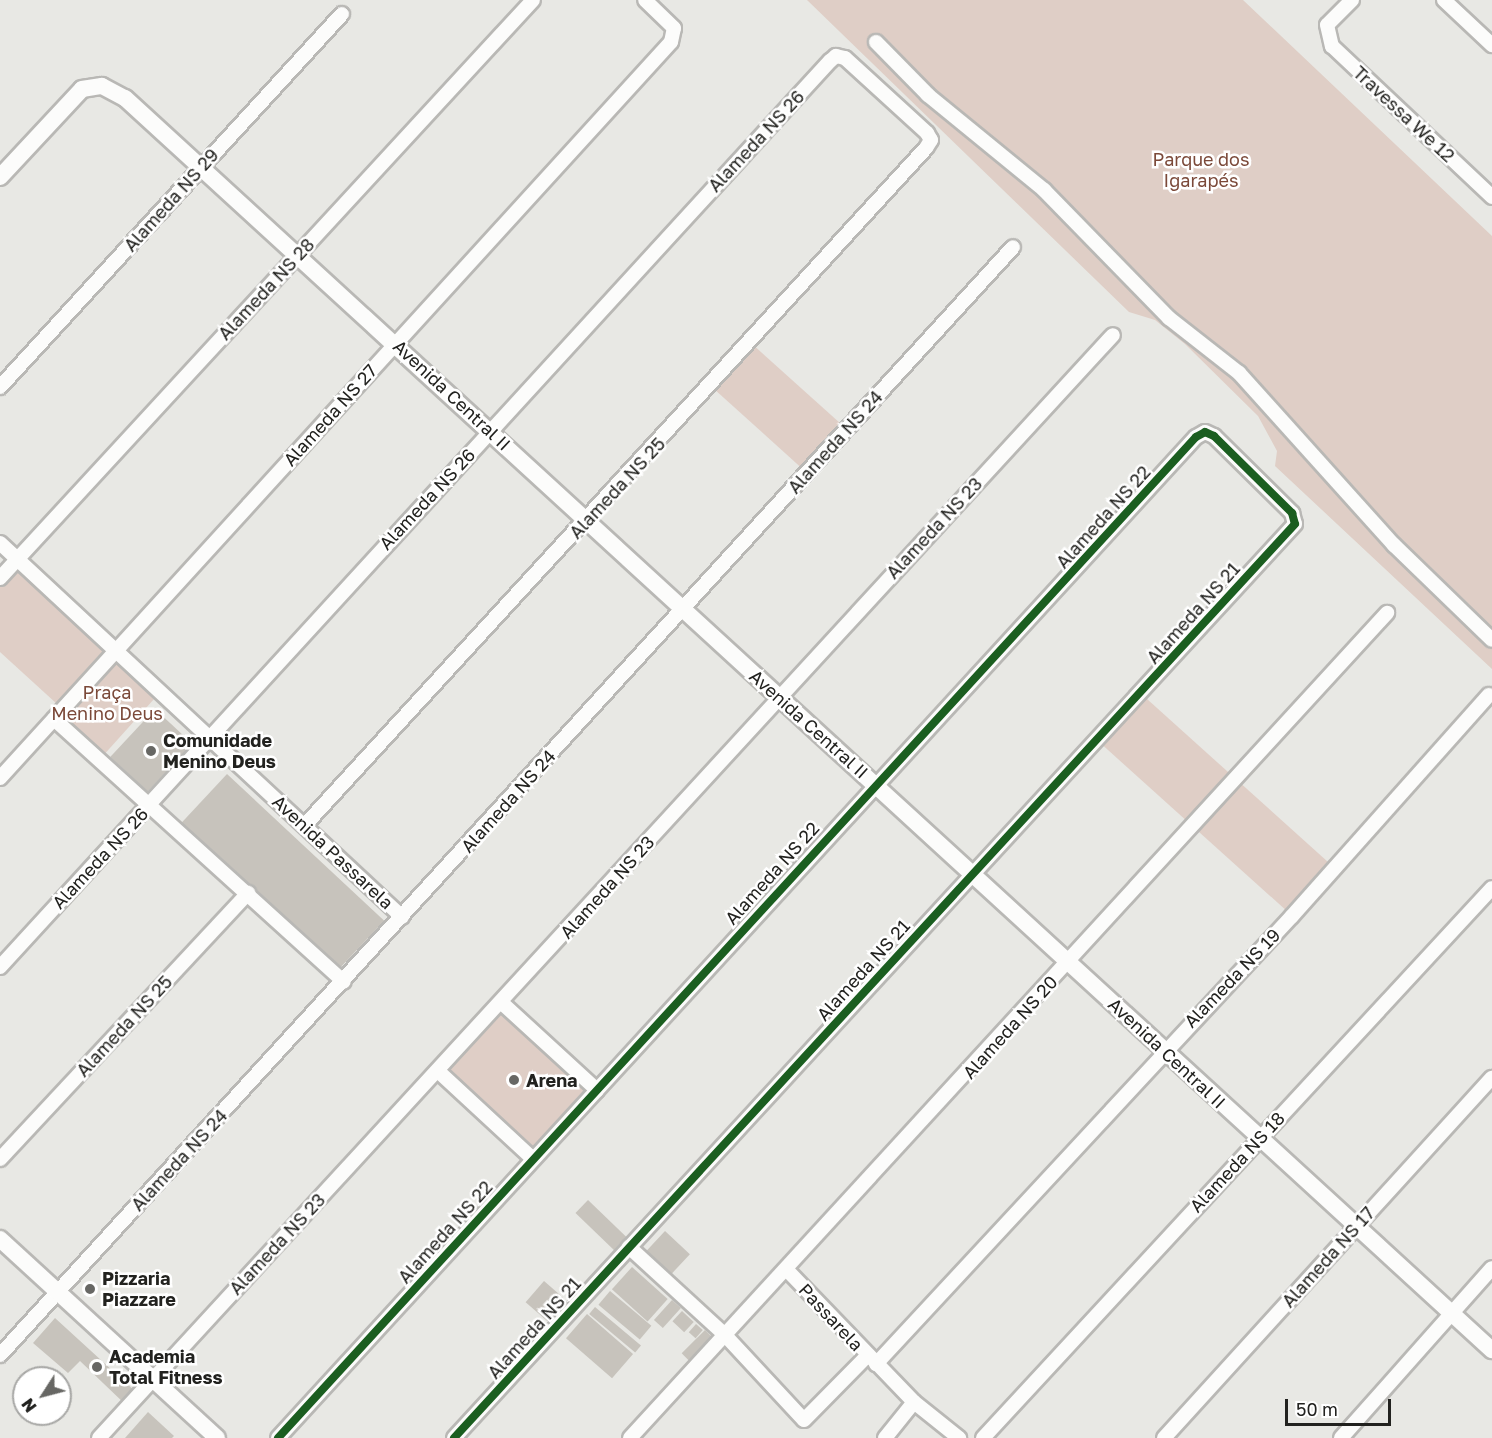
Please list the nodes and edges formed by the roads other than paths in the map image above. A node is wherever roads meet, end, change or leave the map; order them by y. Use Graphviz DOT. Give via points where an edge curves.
graph roads {
  1 [pos="533,0"];
  2 [pos="645,0"];
  3 [pos="1352,0"];
  4 [pos="1444,0"];
  5 [pos="342,14"];
  6 [pos="876,42"];
  7 [pos="1492,45"];
  8 [pos="926,148"];
  9 [pos="201,167"];
  10 [pos="0,177"];
  11 [pos="1492,197"];
  12 [pos="1013,247"];
  13 [pos="298,254"];
  14 [pos="1113,335"];
  15 [pos="395,343"];
  16 [pos="0,387"];
  17 [pos="491,430"];
  18 [pos="588,520"];
  19 [pos="1295,524"];
  20 [pos="0,543"];
  21 [pos="18,559"];
  22 [pos="0,578"];
  23 [pos="684,608"];
  24 [pos="1387,613"];
  25 [pos="1492,640"];
  26 [pos="116,651"];
  27 [pos="1489,695"];
  28 [pos="778,696"];
  29 [pos="54,719"];
  30 [pos="208,737"];
  31 [pos="0,778"];
  32 [pos="874,783"];
  33 [pos="150,804"];
  34 [pos="306,825"];
  35 [pos="973,872"];
  36 [pos="1492,888"];
  37 [pos="248,892"];
  38 [pos="402,917"];
  39 [pos="1070,960"];
  40 [pos="0,967"];
  41 [pos="344,982"];
  42 [pos="502,1003"];
  43 [pos="1162,1051"];
  44 [pos="438,1071"];
  45 [pos="1492,1078"];
  46 [pos="597,1090"];
  47 [pos="1258,1138"];
  48 [pos="0,1159"];
  49 [pos="533,1159"];
  50 [pos="1354,1228"];
  51 [pos="0,1239"];
  52 [pos="629,1247"];
  53 [pos="1492,1268"];
  54 [pos="787,1270"];
  55 [pos="57,1292"];
  56 [pos="1449,1314"];
  57 [pos="724,1334"];
  58 [pos="1492,1350"];
  59 [pos="0,1355"];
  60 [pos="872,1359"];
  61 [pos="152,1379"];
  62 [pos="914,1402"];
  63 [pos="99,1438"];
  64 [pos="217,1438"];
  65 [pos="278,1438"];
  66 [pos="454,1438"];
  67 [pos="630,1438"];
  68 [pos="885,1438"];
  69 [pos="959,1438"];
  70 [pos="983,1438"];
  71 [pos="1164,1438"];
  72 [pos="1341,1438"];
  1 -- 13 [label="street, Alameda NS 28"];
  2 -- 15 [label="street, Alameda NS 27" via="671,24 675,34 671,42"];
  3 -- 11 [label="street, Travessa We 12" via="1327,25 1328,39 1338,53"];
  4 -- 7 [label="street"];
  5 -- 9 [label="street, Alameda NS 29"];
  6 -- 25 [label="street" via="937,102 1044,189 1169,318 1239,373 1394,545"];
  8 -- 17 [label="street, Alameda NS 26" via="931,140 927,133 845,58 836,56"];
  8 -- 18 [label="street, Alameda NS 25"];
  9 -- 10 [label="street, Avenida Central II" via="125,98 102,86 82,89"];
  9 -- 13 [label="street, Avenida Central II"];
  9 -- 16 [label="street, Alameda NS 29"];
  12 -- 23 [label="street, Alameda NS 24"];
  13 -- 15 [label="street, Avenida Central II"];
  13 -- 21 [label="street, Alameda NS 28"];
  14 -- 28 [label="street, Alameda NS 23"];
  15 -- 17 [label="street, Avenida Central II"];
  15 -- 26 [label="street, Alameda NS 27"];
  17 -- 18 [label="street, Avenida Central II"];
  17 -- 30 [label="street, Alameda NS 26"];
  18 -- 23 [label="street, Avenida Central II"];
  18 -- 34 [label="street, Alameda NS 25"];
  19 -- 32 [label="street, Alameda NS 22" via="1292,513 1228,449 1211,434 1200,433"];
  19 -- 35 [label="street, Alameda NS 21"];
  20 -- 21 [label="street, Avenida Passarela"];
  21 -- 22 [label="street, Alameda NS 28"];
  21 -- 26 [label="street, Avenida Passarela"];
  23 -- 28 [label="street, Avenida Central II"];
  23 -- 38 [label="street, Alameda NS 24"];
  24 -- 39 [label="street, Alameda NS 20"];
  26 -- 29 [label="street, Alameda NS 27"];
  26 -- 30 [label="street, Avenida Passarela"];
  27 -- 43 [label="street, Alameda NS 19" via="1292,916"];
  28 -- 32 [label="street, Avenida Central II"];
  28 -- 42 [label="street, Alameda NS 23"];
  29 -- 31 [label="street, Alameda NS 27"];
  29 -- 33 [label="street"];
  30 -- 33 [label="street, Alameda NS 26"];
  30 -- 34 [label="street, Avenida Passarela"];
  32 -- 35 [label="street, Avenida Central II"];
  32 -- 46 [label="street, Alameda NS 22"];
  33 -- 37 [label="street"];
  33 -- 40 [label="street, Alameda NS 26"];
  34 -- 38 [label="street, Avenida Passarela"];
  35 -- 39 [label="street, Avenida Central II"];
  35 -- 52 [label="street, Alameda NS 21"];
  36 -- 47 [label="street, Alameda NS 18"];
  37 -- 41 [label="street"];
  37 -- 48 [label="street, Alameda NS 25"];
  38 -- 41 [label="street, Alameda NS 24"];
  39 -- 43 [label="street, Avenida Central II"];
  39 -- 54 [label="street, Alameda NS 20"];
  41 -- 55 [label="street, Alameda NS 24"];
  42 -- 44 [label="street, Alameda NS 23"];
  42 -- 46 [label="street"];
  43 -- 47 [label="street, Avenida Central II"];
  43 -- 60 [label="street, Alameda NS 19"];
  44 -- 49 [label="street"];
  44 -- 61 [label="street, Alameda NS 23"];
  45 -- 50 [label="street, Alameda NS 17"];
  46 -- 49 [label="street, Alameda NS 22"];
  47 -- 50 [label="street, Avenida Central II"];
  47 -- 70 [label="street, Alameda NS 18"];
  49 -- 65 [label="street, Alameda NS 22"];
  50 -- 56 [label="street, Avenida Central II"];
  50 -- 71 [label="street, Alameda NS 17"];
  51 -- 55 [label="street"];
  52 -- 57 [label="street"];
  52 -- 66 [label="street, Alameda NS 21"];
  53 -- 56 [label="street"];
  54 -- 57 [label="street, Alameda NS 20"];
  54 -- 60 [label="street, Passarela"];
  55 -- 59 [label="street, Alameda NS 24"];
  55 -- 61 [label="street"];
  56 -- 58 [label="street, Avenida Central II"];
  56 -- 72 [label="street"];
  57 -- 60 [label="street, Alameda NS 19" via="804,1420"];
  57 -- 67 [label="street, Alameda NS 20"];
  60 -- 62 [label="street, Passarela"];
  61 -- 63 [label="street, Alameda NS 23"];
  61 -- 64 [label="street"];
  62 -- 68 [label="street"];
  62 -- 69 [label="street, Passarela"];
}
